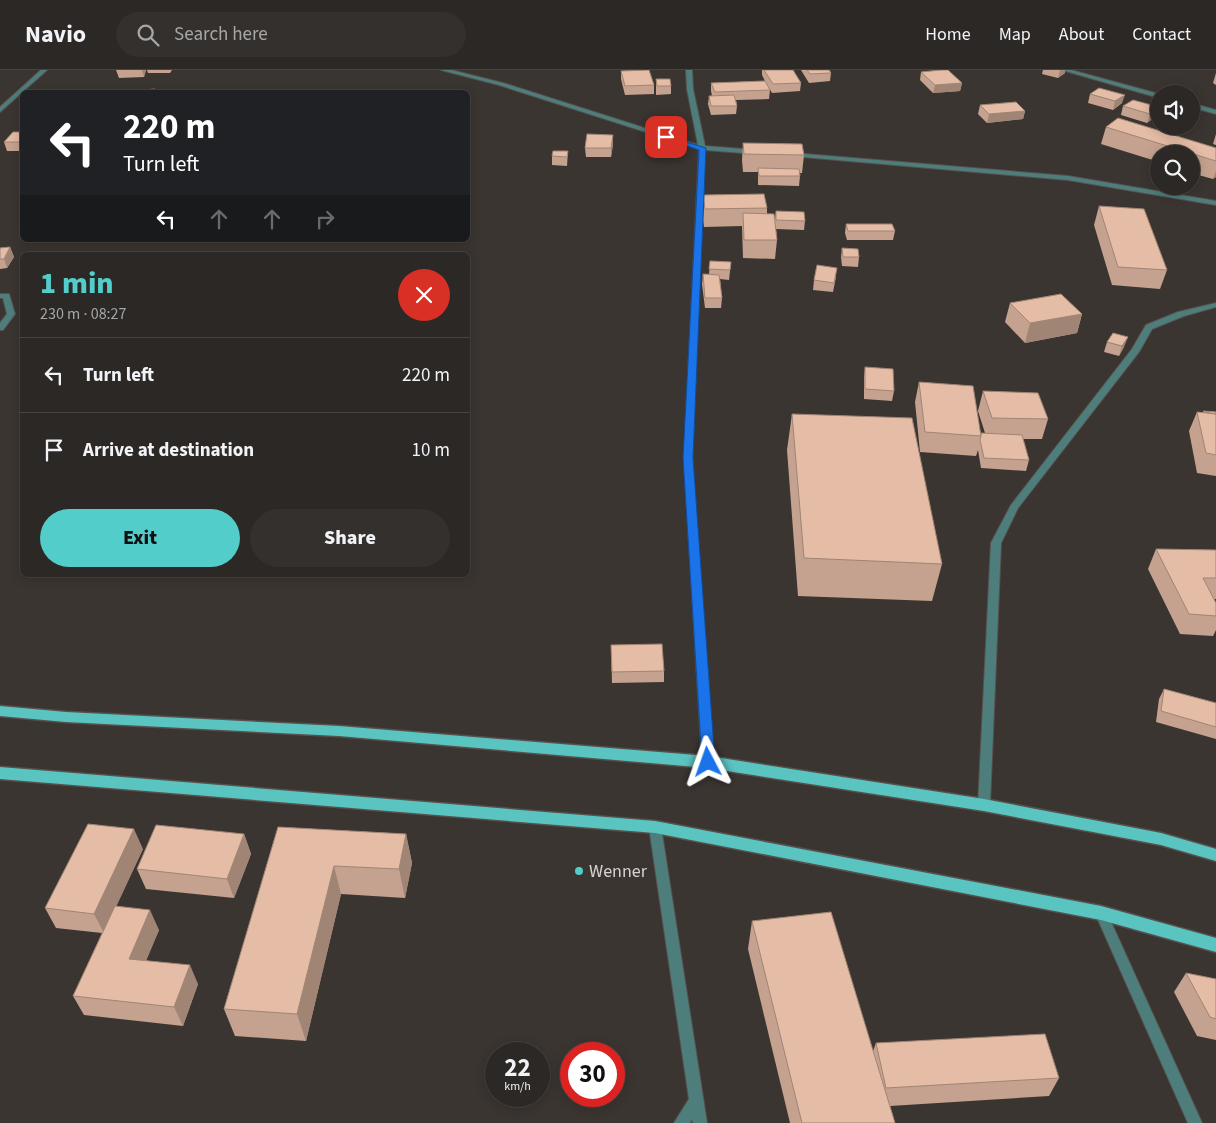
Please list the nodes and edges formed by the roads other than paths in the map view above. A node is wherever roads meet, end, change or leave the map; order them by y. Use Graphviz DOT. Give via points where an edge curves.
graph roads {
  1 [pos="44,70"];
  2 [pos="444,70"];
  3 [pos="689,70"];
  4 [pos="1066,70"];
  5 [pos="22,90"];
  6 [pos="20,92"];
  7 [pos="1150,93"];
  8 [pos="1200,108"];
  9 [pos="0,110"];
  10 [pos="1216,112"];
  11 [pos="702,148"];
  12 [pos="762,153"];
  13 [pos="782,154"];
  14 [pos="1216,203"];
  15 [pos="0,296"];
  16 [pos="1216,305"];
  17 [pos="0,328"];
  18 [pos="0,711"];
  19 [pos="708,762"];
  20 [pos="0,773"];
  21 [pos="984,805"];
  22 [pos="655,827"];
  23 [pos="1216,855"];
  24 [pos="1101,913"];
  25 [pos="1216,945"];
  26 [pos="697,1100"];
  27 [pos="681,1123"];
  28 [pos="700,1123"];
  29 [pos="1194,1123"];
  1 -- 5 [label="street"];
  2 -- 11 [label="street" via="500,84"];
  3 -- 11 [label="street"];
  4 -- 7 [label="street"];
  6 -- 9 [label="street"];
  8 -- 10 [label="street"];
  11 -- 12 [label="street"];
  11 -- 19 [label="street" via="688,458"];
  13 -- 14 [label="street" via="1068,178"];
  15 -- 17 [label="street" via="6,296 11,314"];
  16 -- 21 [label="street" via="1149,327 1136,350 1014,507 996,543"];
  18 -- 19 [label="main road" via="339,731"];
  19 -- 21 [label="main road"];
  20 -- 22 [label="main road"];
  21 -- 23 [label="main road" via="1160,839"];
  22 -- 24 [label="main road"];
  22 -- 26 [label="street"];
  24 -- 25 [label="main road"];
  24 -- 29 [label="street"];
  26 -- 27 [label="street"];
  26 -- 28 [label="street"];
}
